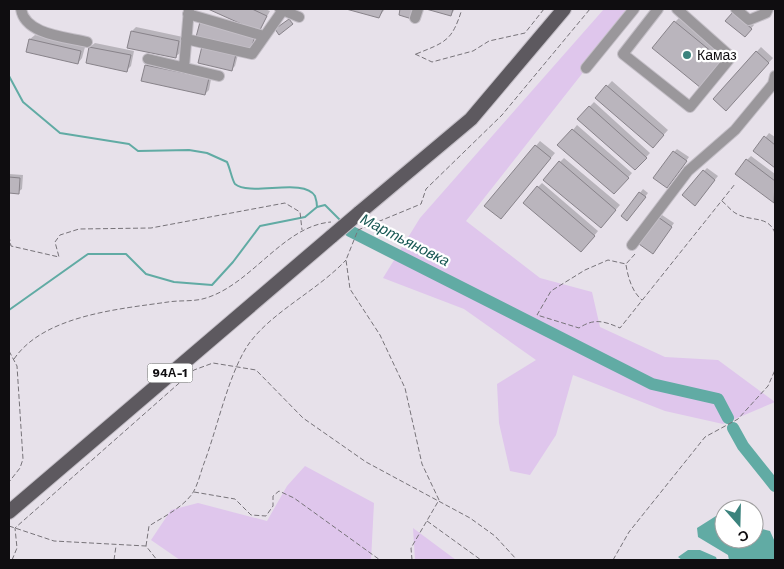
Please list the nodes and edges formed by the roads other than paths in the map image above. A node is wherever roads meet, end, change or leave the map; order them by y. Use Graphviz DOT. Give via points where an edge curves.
graph roads {
  1 [pos="21,9"];
  2 [pos="282,9"];
  3 [pos="564,9"];
  4 [pos="634,9"];
  5 [pos="658,9"];
  6 [pos="677,9"];
  7 [pos="736,9"];
  8 [pos="768,9"];
  9 [pos="189,11"];
  10 [pos="299,17"];
  11 [pos="264,36"];
  12 [pos="186,39"];
  13 [pos="87,42"];
  14 [pos="148,58"];
  15 [pos="184,67"];
  16 [pos="586,68"];
  17 [pos="219,76"];
  18 [pos="775,76"];
  19 [pos="632,244"];
  20 [pos="9,512"];
  1 -- 13 [label="lane" via="24,18 39,30"];
  2 -- 10 [label="lane"];
  2 -- 11 [label="lane"];
  3 -- 20 [label="main road, 94А-1, bridge" via="471,119 359,213 334,229"];
  4 -- 16 [label="lane"];
  5 -- 6 [label="lane" via="623,54 690,108 731,57"];
  7 -- 8 [label="lane" via="749,20"];
  9 -- 11 [label="lane"];
  9 -- 12 [label="lane"];
  11 -- 12 [label="lane" via="252,54"];
  12 -- 15 [label="lane"];
  14 -- 15 [label="lane"];
  15 -- 17 [label="lane"];
  18 -- 19 [label="lane" via="773,84 735,130 688,171"];
}
